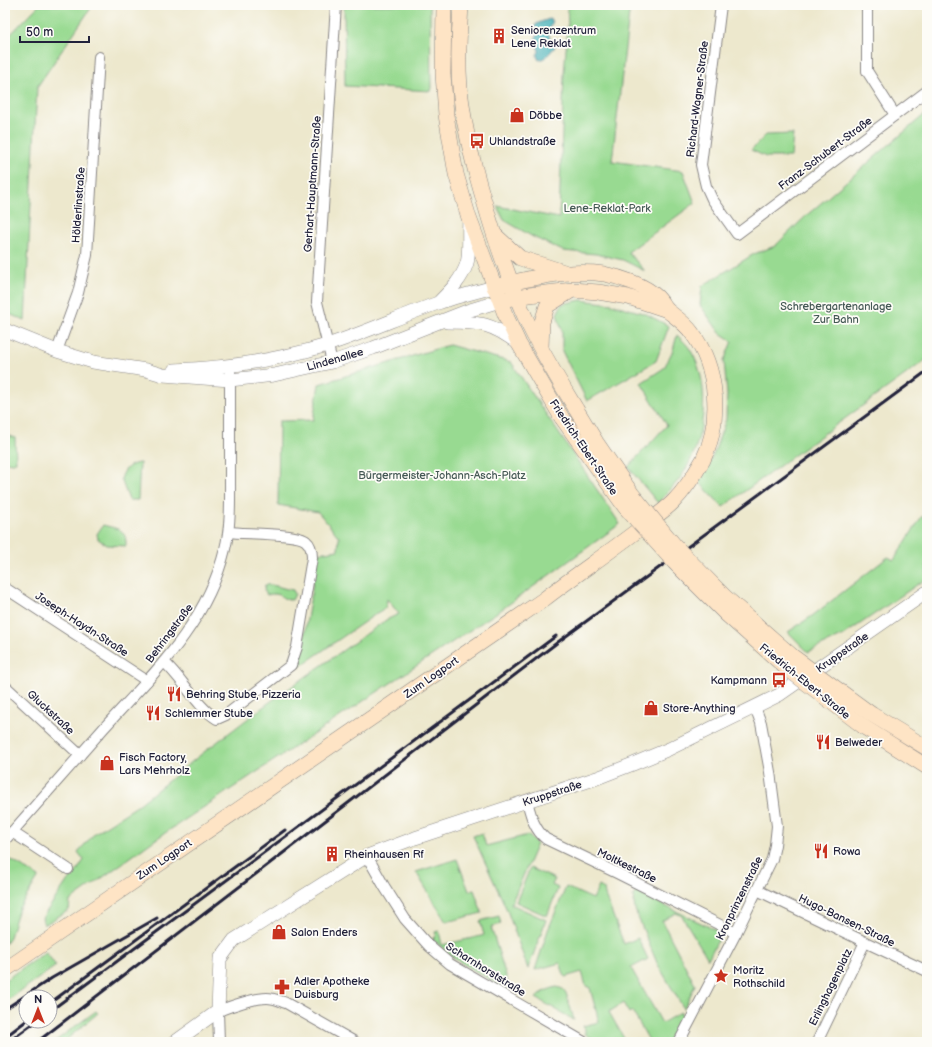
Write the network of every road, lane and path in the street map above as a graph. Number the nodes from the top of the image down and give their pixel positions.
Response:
1 (336, 5) edge
2 (444, 5) edge
3 (461, 5) edge
4 (720, 5) edge
5 (870, 5) edge
6 (98, 57) dead end
7 (927, 91) edge
8 (895, 115) junction
9 (469, 218) junction
10 (494, 234) junction
11 (737, 234) joint
12 (568, 273) junction
13 (494, 287) junction
14 (514, 290) junction
15 (572, 290) junction
16 (500, 301) junction
17 (439, 302) junction
18 (668, 310) junction
19 (441, 322) junction
20 (5, 330) edge
21 (519, 344) junction
22 (328, 345) junction
23 (57, 350) junction
24 (541, 350) junction
25 (332, 362) junction
26 (230, 365) junction
27 (146, 370) junction
28 (230, 380) junction
29 (229, 532) junction
30 (5, 588) edge
31 (927, 592) edge
32 (164, 662) junction
33 (147, 681) junction
34 (5, 686) edge
35 (755, 707) junction
36 (927, 748) edge
37 (80, 755) junction
38 (927, 766) edge
39 (527, 802) junction
40 (7, 836) edge
41 (367, 856) junction
42 (68, 869) dead end
43 (757, 890) junction
44 (736, 933) junction
45 (865, 942) junction
46 (5, 970) edge
47 (927, 971) edge
48 (218, 1011) junction
49 (175, 1042) edge
50 (219, 1042) edge
51 (355, 1042) edge
52 (584, 1042) edge
53 (679, 1042) edge
54 (817, 1042) edge

1 - 22 street, Gerhart-Hauptmann-Straße
2 - 9 main road, Friedrich-Ebert-Straße
3 - 10 main road, Friedrich-Ebert-Straße
4 - 11 street, Richard-Wagner-Straße
5 - 8 street
6 - 23 street, Hölderlinstraße
7 - 8 street, Franz-Schubert-Straße
8 - 11 street, Franz-Schubert-Straße
9 - 13 main road, Friedrich-Ebert-Straße
9 - 17 street
10 - 12 main road
10 - 14 main road, Friedrich-Ebert-Straße
12 - 14 main road, Zum Logport
12 - 18 main road, Zum Logport
13 - 14 main road, Lindenallee
13 - 16 main road, Friedrich-Ebert-Straße
13 - 17 street, Lindenallee
14 - 15 main road, Zum Logport
14 - 16 main road, Lindenallee
14 - 24 main road, Friedrich-Ebert-Straße
15 - 18 main road, Zum Logport
15 - 24 main road
16 - 19 street, Lindenallee
16 - 21 main road, Friedrich-Ebert-Straße
17 - 22 street, Lindenallee
18 - 46 main road, Zum Logport
19 - 21 street
19 - 25 street, Lindenallee
20 - 23 street, Lindenallee
21 - 38 main road, Friedrich-Ebert-Straße, bridge
22 - 25 street, Gerhart-Hauptmann-Straße
22 - 26 street, Lindenallee
23 - 27 street, Lindenallee
24 - 36 main road, Friedrich-Ebert-Straße, bridge
25 - 28 street, Lindenallee
26 - 27 street, Lindenallee
26 - 28 street, Behringstraße
27 - 28 street, Lindenallee
28 - 29 street, Behringstraße
29 - 32 street, Behringstraße
29 - 32 street
30 - 33 street, Joseph-Haydn-Straße
31 - 35 street, Kruppstraße
32 - 33 street, Behringstraße
33 - 37 street, Behringstraße
34 - 37 street, Gluckstraße
35 - 39 street, Kruppstraße
35 - 43 street, Kronprinzenstraße
37 - 40 street, Behringstraße
39 - 41 street, Kruppstraße
39 - 44 street, Moltkestraße
40 - 42 street
41 - 48 street, Kruppstraße
41 - 52 street, Scharnhorststraße
43 - 44 street, Kronprinzenstraße
43 - 45 street, Hugo-Bansen-Straße
44 - 53 street, Kronprinzenstraße
45 - 47 street, Hugo-Bansen-Straße
45 - 54 street, Erlinghagenplatz
48 - 49 street
48 - 50 street
48 - 51 street

